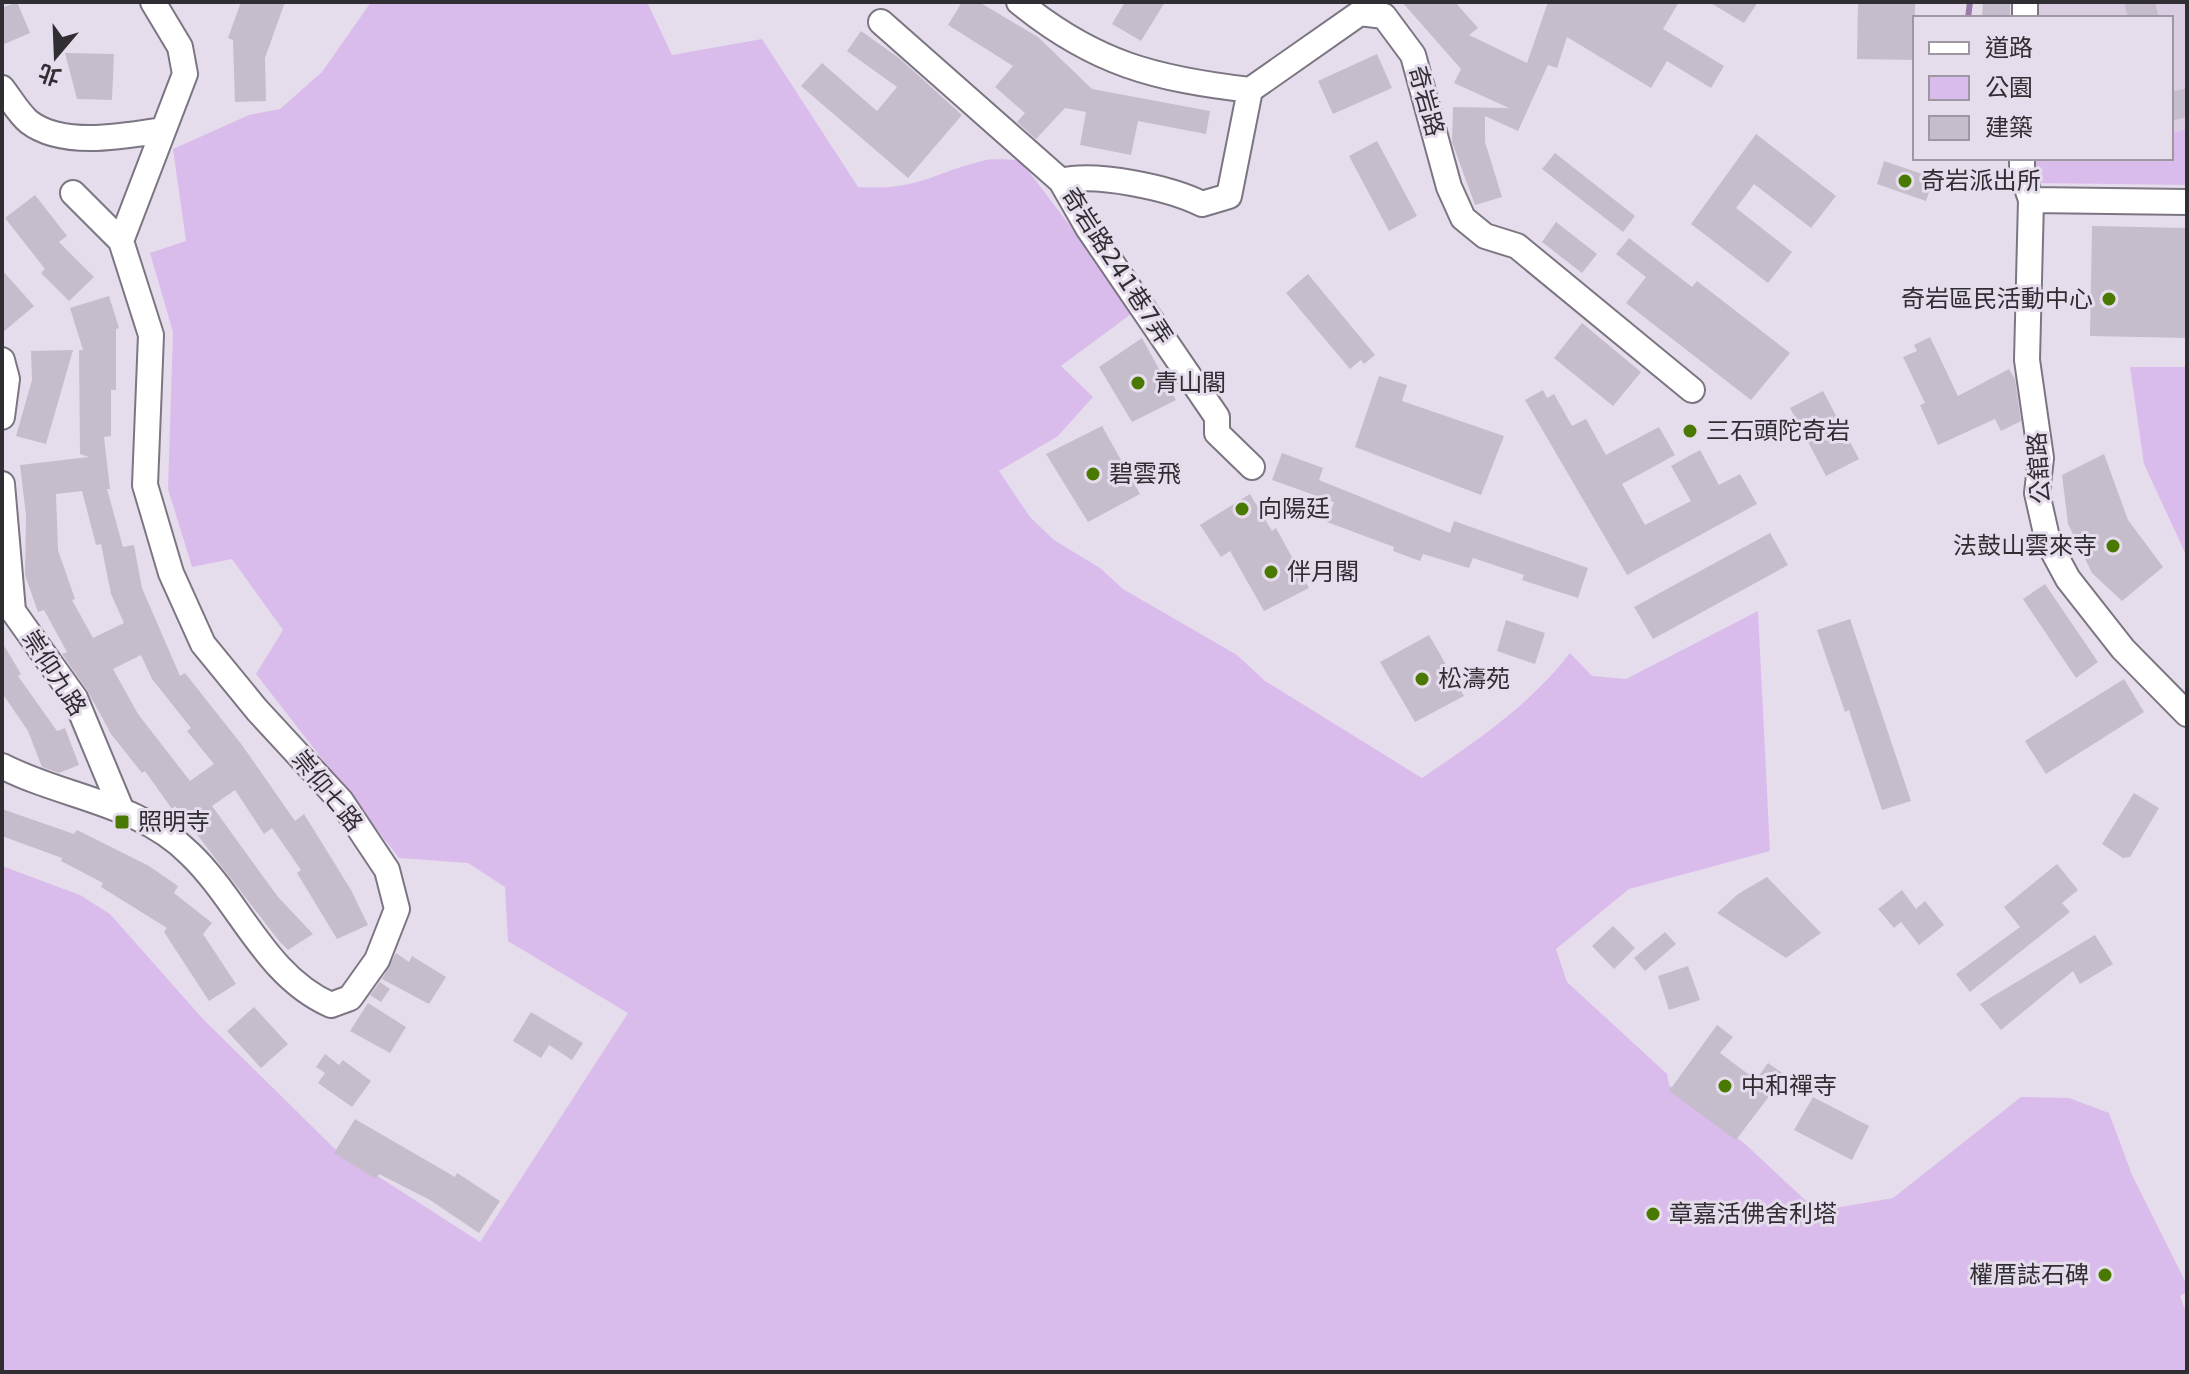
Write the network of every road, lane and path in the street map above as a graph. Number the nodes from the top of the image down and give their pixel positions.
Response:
1 (153, 2) edge
2 (1019, 2) edge
3 (881, 22) dead end
4 (2, 88) edge
5 (1250, 90) junction
6 (163, 130) junction
7 (2022, 165) edge
8 (1061, 181) junction
9 (73, 193) dead end
10 (2031, 200) junction
11 (2187, 202) edge
12 (121, 241) junction
13 (2, 360) edge
14 (1692, 390) dead end
15 (2, 417) edge
16 (1252, 467) dead end
17 (2, 484) edge
18 (2187, 714) edge
19 (2, 766) edge
20 (122, 811) junction

1 - 6 street
2 - 5 street
3 - 8 street, 奇岩路241巷7弄
4 - 6 street
5 - 8 street
5 - 14 street, 奇岩路
6 - 12 street
7 - 10 street, 公舘路
8 - 16 street, 奇岩路241巷7弄
9 - 12 street, 崇仰七路
10 - 11 street
10 - 18 street, 公舘路
12 - 20 street, 崇仰七路
13 - 15 street
17 - 20 street, 崇仰九路
19 - 20 street, 崇仰七路

